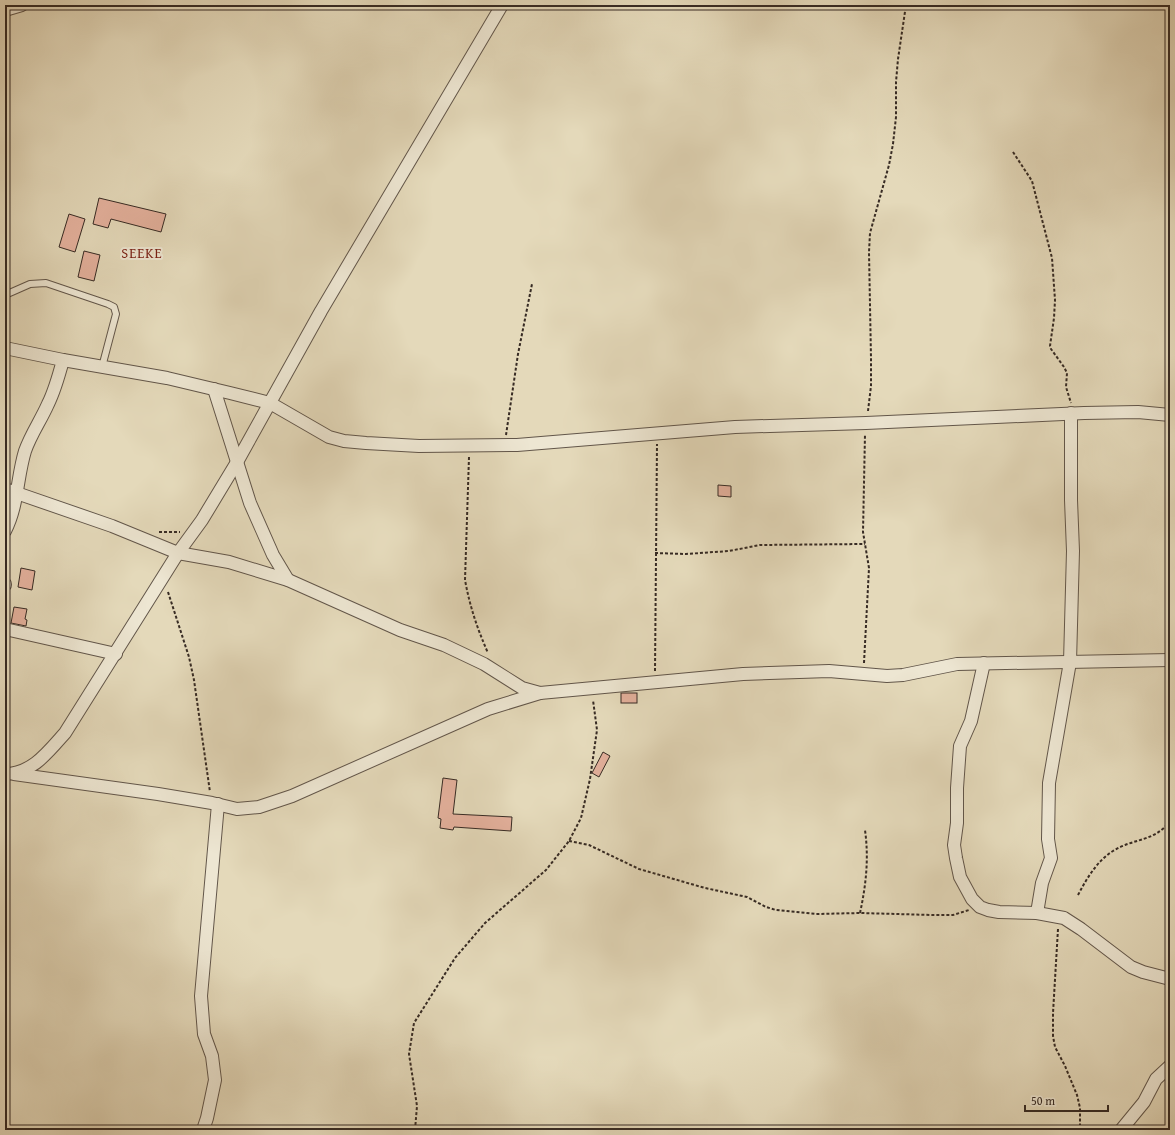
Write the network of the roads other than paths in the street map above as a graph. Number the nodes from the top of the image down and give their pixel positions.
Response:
1 (22, 5) edge
2 (502, 5) edge
3 (5, 10) edge
4 (5, 295) edge
5 (5, 348) edge
6 (63, 360) junction
7 (102, 367) junction
8 (214, 389) junction
9 (270, 403) junction
10 (1071, 413) junction
11 (1170, 416) edge
12 (237, 462) junction
13 (5, 489) edge
14 (17, 493) junction
15 (5, 530) edge
16 (178, 553) junction
17 (288, 580) junction
18 (5, 629) edge
19 (116, 654) junction
20 (1170, 660) edge
21 (1070, 662) junction
22 (984, 663) junction
23 (540, 693) junction
24 (9, 774) edge
25 (215, 804) junction
26 (1037, 913) junction
27 (1170, 979) edge
28 (1170, 1066) edge
29 (203, 1130) edge
30 (1121, 1130) edge

1 - 3 street
2 - 9 street
4 - 7 lane
5 - 6 street
6 - 7 street
6 - 14 street
7 - 8 street
8 - 9 street
8 - 12 street
9 - 10 street
9 - 12 street
10 - 11 street
10 - 21 street
12 - 16 street
12 - 17 street
13 - 14 street
14 - 15 street
14 - 16 street
16 - 17 street
16 - 19 street
17 - 23 street
18 - 19 street
19 - 24 street
20 - 21 street
21 - 22 street
21 - 26 street
22 - 23 street
22 - 26 street
23 - 25 street
24 - 25 street
25 - 29 street
26 - 27 street
28 - 30 street

